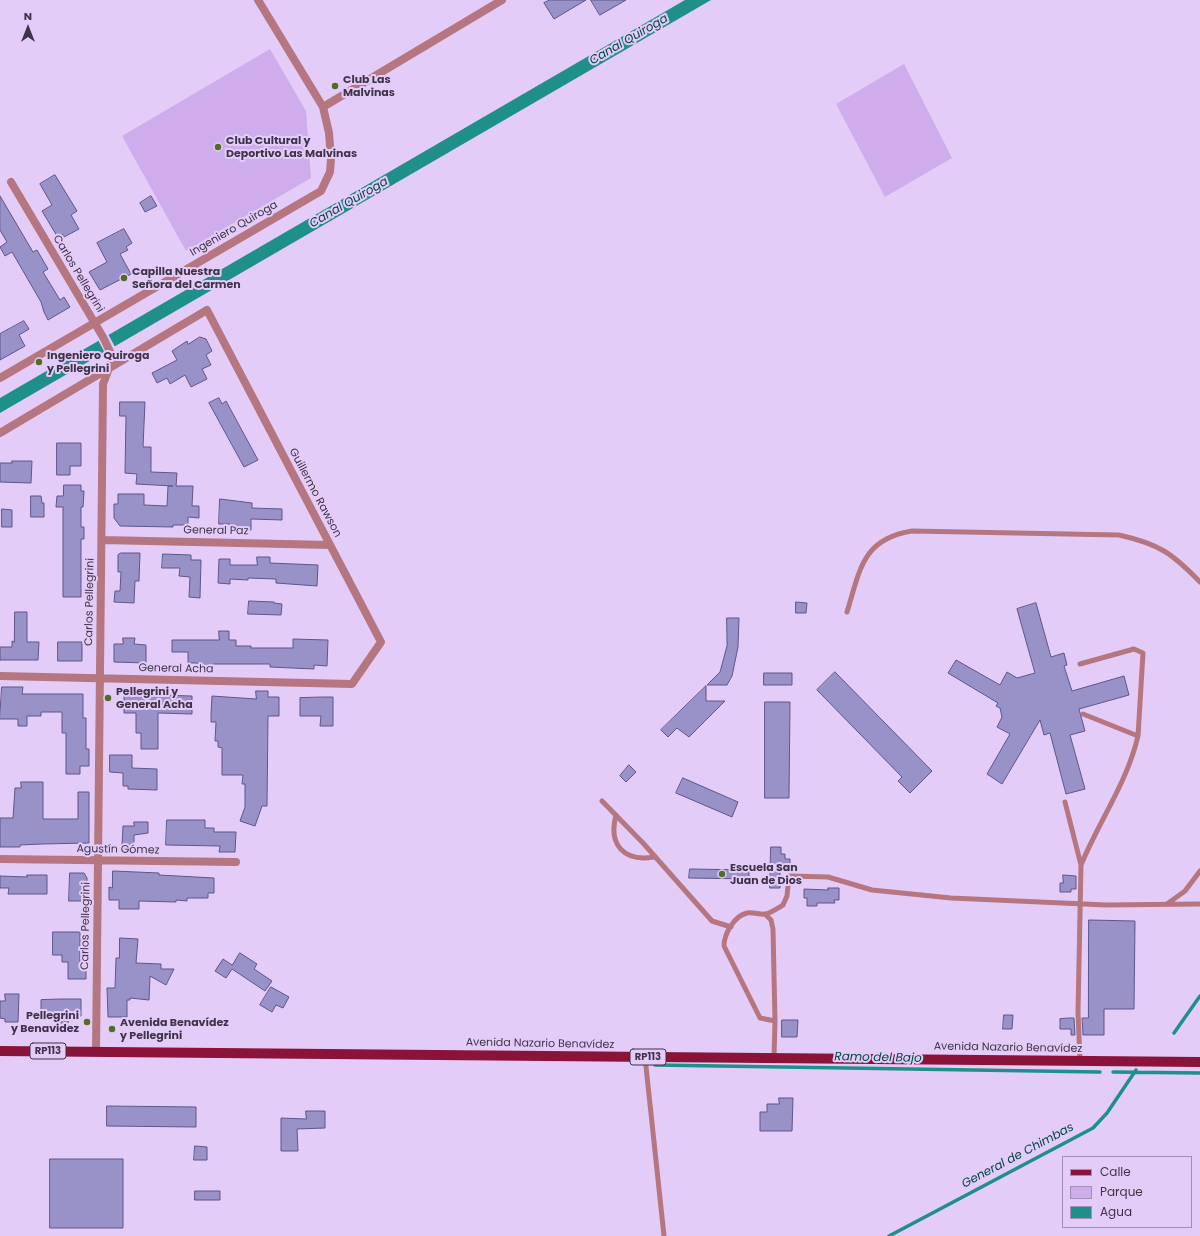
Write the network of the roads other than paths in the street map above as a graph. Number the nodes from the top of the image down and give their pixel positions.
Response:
1 (258, 0) edge
2 (502, 0) edge
3 (323, 107) junction
4 (11, 182) dead end
5 (94, 323) junction
6 (109, 368) junction
7 (0, 378) edge
8 (0, 433) edge
9 (102, 540) junction
10 (330, 545) junction
11 (1200, 582) edge
12 (847, 612) dead end
13 (1080, 664) dead end
14 (0, 676) edge
15 (100, 678) junction
16 (352, 684) joint
17 (1083, 714) dead end
18 (1138, 736) junction
19 (602, 801) dead end
20 (1065, 802) dead end
21 (616, 815) junction
22 (654, 858) junction
23 (0, 859) edge
24 (98, 861) junction
25 (236, 862) dead end
26 (1081, 865) junction
27 (1200, 871) edge
28 (1081, 904) junction
29 (1167, 904) junction
30 (1200, 904) edge
31 (765, 914) junction
32 (731, 927) junction
33 (774, 1021) junction
34 (0, 1051) edge
35 (96, 1052) junction
36 (645, 1057) junction
37 (774, 1058) junction
38 (1080, 1061) junction
39 (1200, 1062) edge
40 (664, 1236) edge

1 - 3 street, Ingeniero Quiroga
2 - 3 street
3 - 5 street, Ingeniero Quiroga
4 - 5 street, Carlos Pellegrini
5 - 6 street, Carlos Pellegrini
5 - 7 street, Ingeniero Quiroga
6 - 8 street
6 - 9 street, Carlos Pellegrini
6 - 10 street, Guillermo Rawson
9 - 10 street, General Paz
9 - 15 street, Carlos Pellegrini
10 - 16 street, Guillermo Rawson
11 - 12 lane
13 - 18 lane
14 - 15 street, General Acha
15 - 16 street, General Acha
15 - 24 street, Carlos Pellegrini
17 - 18 lane
18 - 26 lane
19 - 21 lane
20 - 26 lane
21 - 22 lane
21 - 22 lane
22 - 32 lane
23 - 24 street, Agustín Gómez
24 - 25 street, Agustín Gómez
24 - 35 street, Carlos Pellegrini
26 - 28 lane
27 - 29 lane
28 - 29 lane
28 - 31 lane
28 - 38 lane
29 - 30 lane
31 - 32 lane
31 - 33 lane
32 - 33 lane
33 - 37 lane
34 - 35 main road, Avenida Nazario Benavídez / RP113
35 - 36 main road, Avenida Nazario Benavídez / RP113
36 - 37 main road, Avenida Nazario Benavídez / RP113
36 - 40 lane
37 - 38 main road, Avenida Nazario Benavídez / RP113
38 - 39 main road, Avenida Nazario Benavídez / RP113

